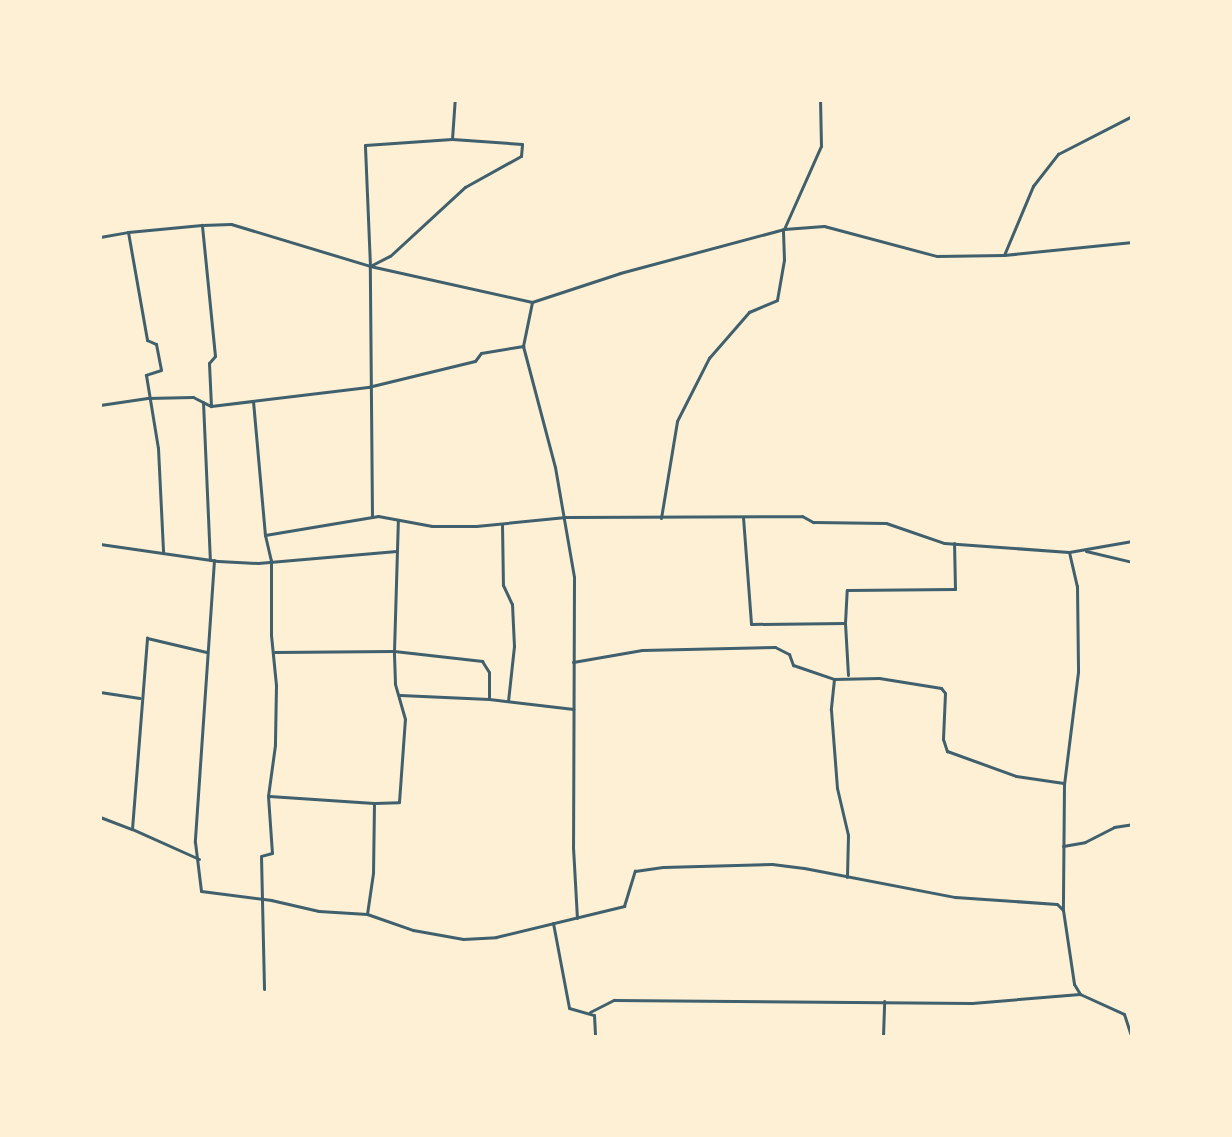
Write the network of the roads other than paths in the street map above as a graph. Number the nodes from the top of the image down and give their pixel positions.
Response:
1 (455, 100) edge
2 (820, 100) edge
3 (1131, 116) edge
4 (452, 139) junction
5 (202, 225) junction
6 (784, 229) junction
7 (128, 232) junction
8 (100, 237) edge
9 (1131, 242) edge
10 (1004, 255) junction
11 (370, 266) junction
12 (532, 302) junction
13 (523, 346) junction
14 (368, 387) junction
15 (147, 398) junction
16 (254, 401) junction
17 (202, 402) junction
18 (100, 405) edge
19 (212, 406) junction
20 (372, 517) junction
21 (566, 517) junction
22 (743, 517) junction
23 (661, 518) junction
24 (398, 520) junction
25 (502, 524) junction
26 (265, 535) junction
27 (1131, 540) edge
28 (954, 543) junction
29 (100, 544) edge
30 (396, 551) junction
31 (1086, 551) junction
32 (164, 552) junction
33 (1069, 552) junction
34 (212, 560) junction
35 (271, 560) junction
36 (1131, 562) edge
37 (845, 623) junction
38 (394, 651) junction
39 (206, 652) junction
40 (274, 652) junction
41 (573, 662) junction
42 (849, 676) junction
43 (834, 679) junction
44 (100, 692) edge
45 (400, 695) junction
46 (140, 698) junction
47 (489, 699) junction
48 (508, 701) junction
49 (573, 709) junction
50 (1064, 783) junction
51 (268, 796) junction
52 (374, 803) junction
53 (100, 817) edge
54 (1131, 824) edge
55 (132, 829) junction
56 (1063, 846) junction
57 (199, 859) junction
58 (848, 877) junction
59 (260, 898) junction
60 (1063, 910) junction
61 (367, 914) junction
62 (577, 918) junction
63 (553, 923) junction
64 (264, 989) dead end
65 (1080, 994) junction
66 (884, 1001) junction
67 (590, 1012) junction
68 (595, 1036) edge
69 (883, 1036) edge
70 (1131, 1036) edge

1 - 4 street
2 - 6 street
3 - 10 street
4 - 11 street
4 - 11 street
5 - 7 street
5 - 11 street
5 - 19 street
6 - 10 street
6 - 12 street
6 - 23 street
7 - 8 street
7 - 15 street
9 - 10 street
11 - 12 street
11 - 14 street
12 - 13 street
13 - 14 street
13 - 21 street
14 - 16 street
14 - 20 street
15 - 17 street
15 - 18 street
15 - 32 street
16 - 19 street
16 - 26 street
17 - 19 street
17 - 34 street
20 - 24 street
20 - 26 street
21 - 23 street
21 - 25 street
21 - 41 street
22 - 23 street
22 - 28 street
22 - 37 street
24 - 25 street
24 - 30 street
25 - 48 street
26 - 35 street
27 - 31 street
28 - 33 street
28 - 37 street
29 - 32 street
30 - 35 street
30 - 38 street
31 - 33 street
31 - 36 street
32 - 34 street
33 - 50 street
34 - 35 street
34 - 39 street
35 - 40 street
37 - 42 street
38 - 40 street
38 - 45 street
38 - 47 street
39 - 46 street
39 - 57 street
40 - 51 street
41 - 43 street
41 - 49 street
42 - 43 street
42 - 50 street
43 - 58 street
44 - 46 street
45 - 47 street
45 - 52 street
46 - 55 street
47 - 48 street
48 - 49 street
49 - 62 street
50 - 56 street
51 - 52 street
51 - 59 street
52 - 61 street
53 - 55 street
54 - 56 street
55 - 57 street
56 - 60 street
57 - 59 street
58 - 60 street
58 - 62 street
59 - 61 street
59 - 64 street
60 - 65 street
61 - 63 street
62 - 63 street
63 - 67 street
65 - 66 street
65 - 70 street
66 - 67 street
66 - 69 street
67 - 68 street

